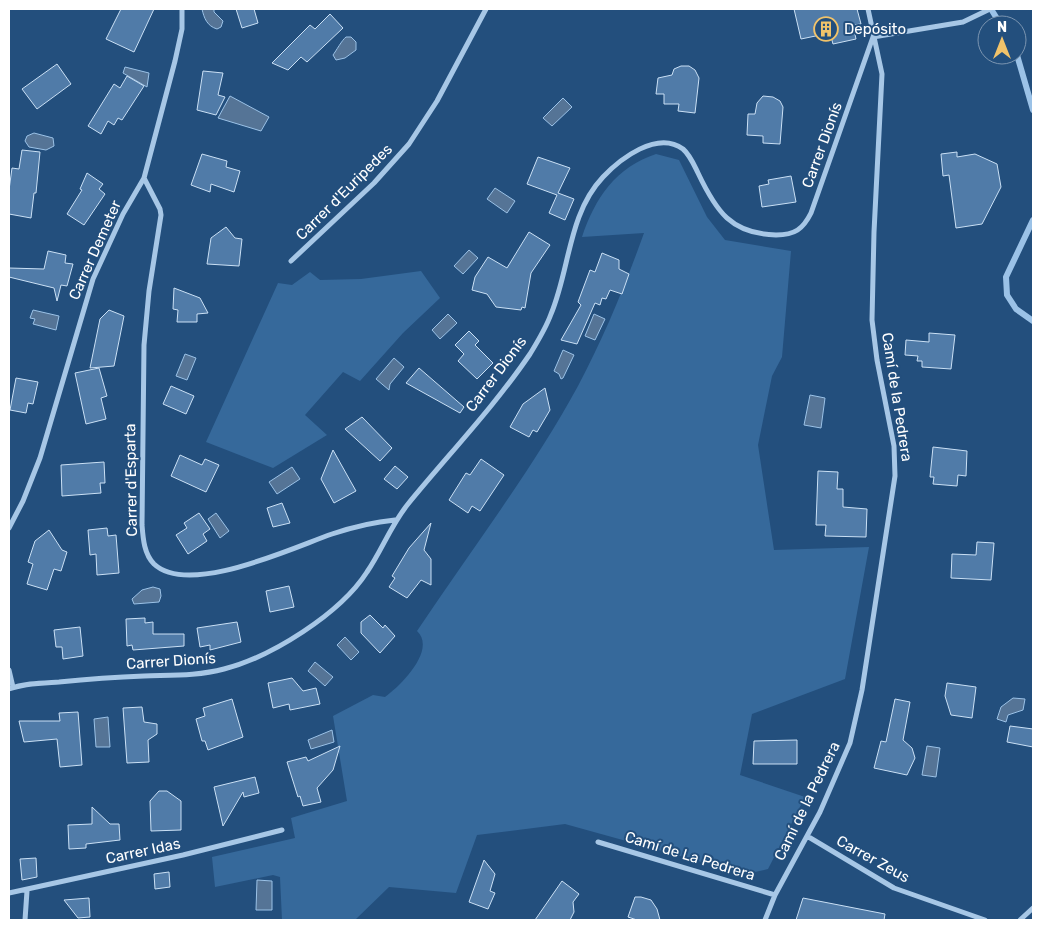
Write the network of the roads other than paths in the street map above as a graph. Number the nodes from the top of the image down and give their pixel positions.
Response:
1 (182, 9) edge
2 (486, 9) edge
3 (868, 9) edge
4 (990, 9) edge
5 (873, 37) junction
6 (144, 178) junction
7 (291, 261) dead end
8 (395, 520) junction
9 (9, 528) edge
10 (9, 670) edge
11 (11, 688) edge
12 (282, 830) dead end
13 (807, 836) junction
14 (598, 842) dead end
15 (27, 890) junction
16 (9, 893) edge
17 (775, 894) junction
18 (1033, 908) edge
19 (25, 920) edge
20 (765, 920) edge
21 (985, 920) edge
22 (1020, 920) edge

1 - 6 street, Carrer Demeter
2 - 7 street, Carrer d'Euripedes
3 - 5 street, Camí de la Pedrera
4 - 5 street
5 - 8 street, Carrer Dionís
5 - 13 street, Camí de la Pedrera
6 - 8 street, Carrer d'Esparta
6 - 9 street, Carrer Demeter
8 - 11 street, Carrer Dionís
10 - 11 street
12 - 15 street, Carrer Idas
13 - 17 street, Camí de la Pedrera
13 - 21 street, Carrer Zeus
14 - 17 street, Camí de La Pedrera
15 - 16 street, Carrer Idas
15 - 19 street
17 - 20 street, Camí de la Pedrera
18 - 22 street

